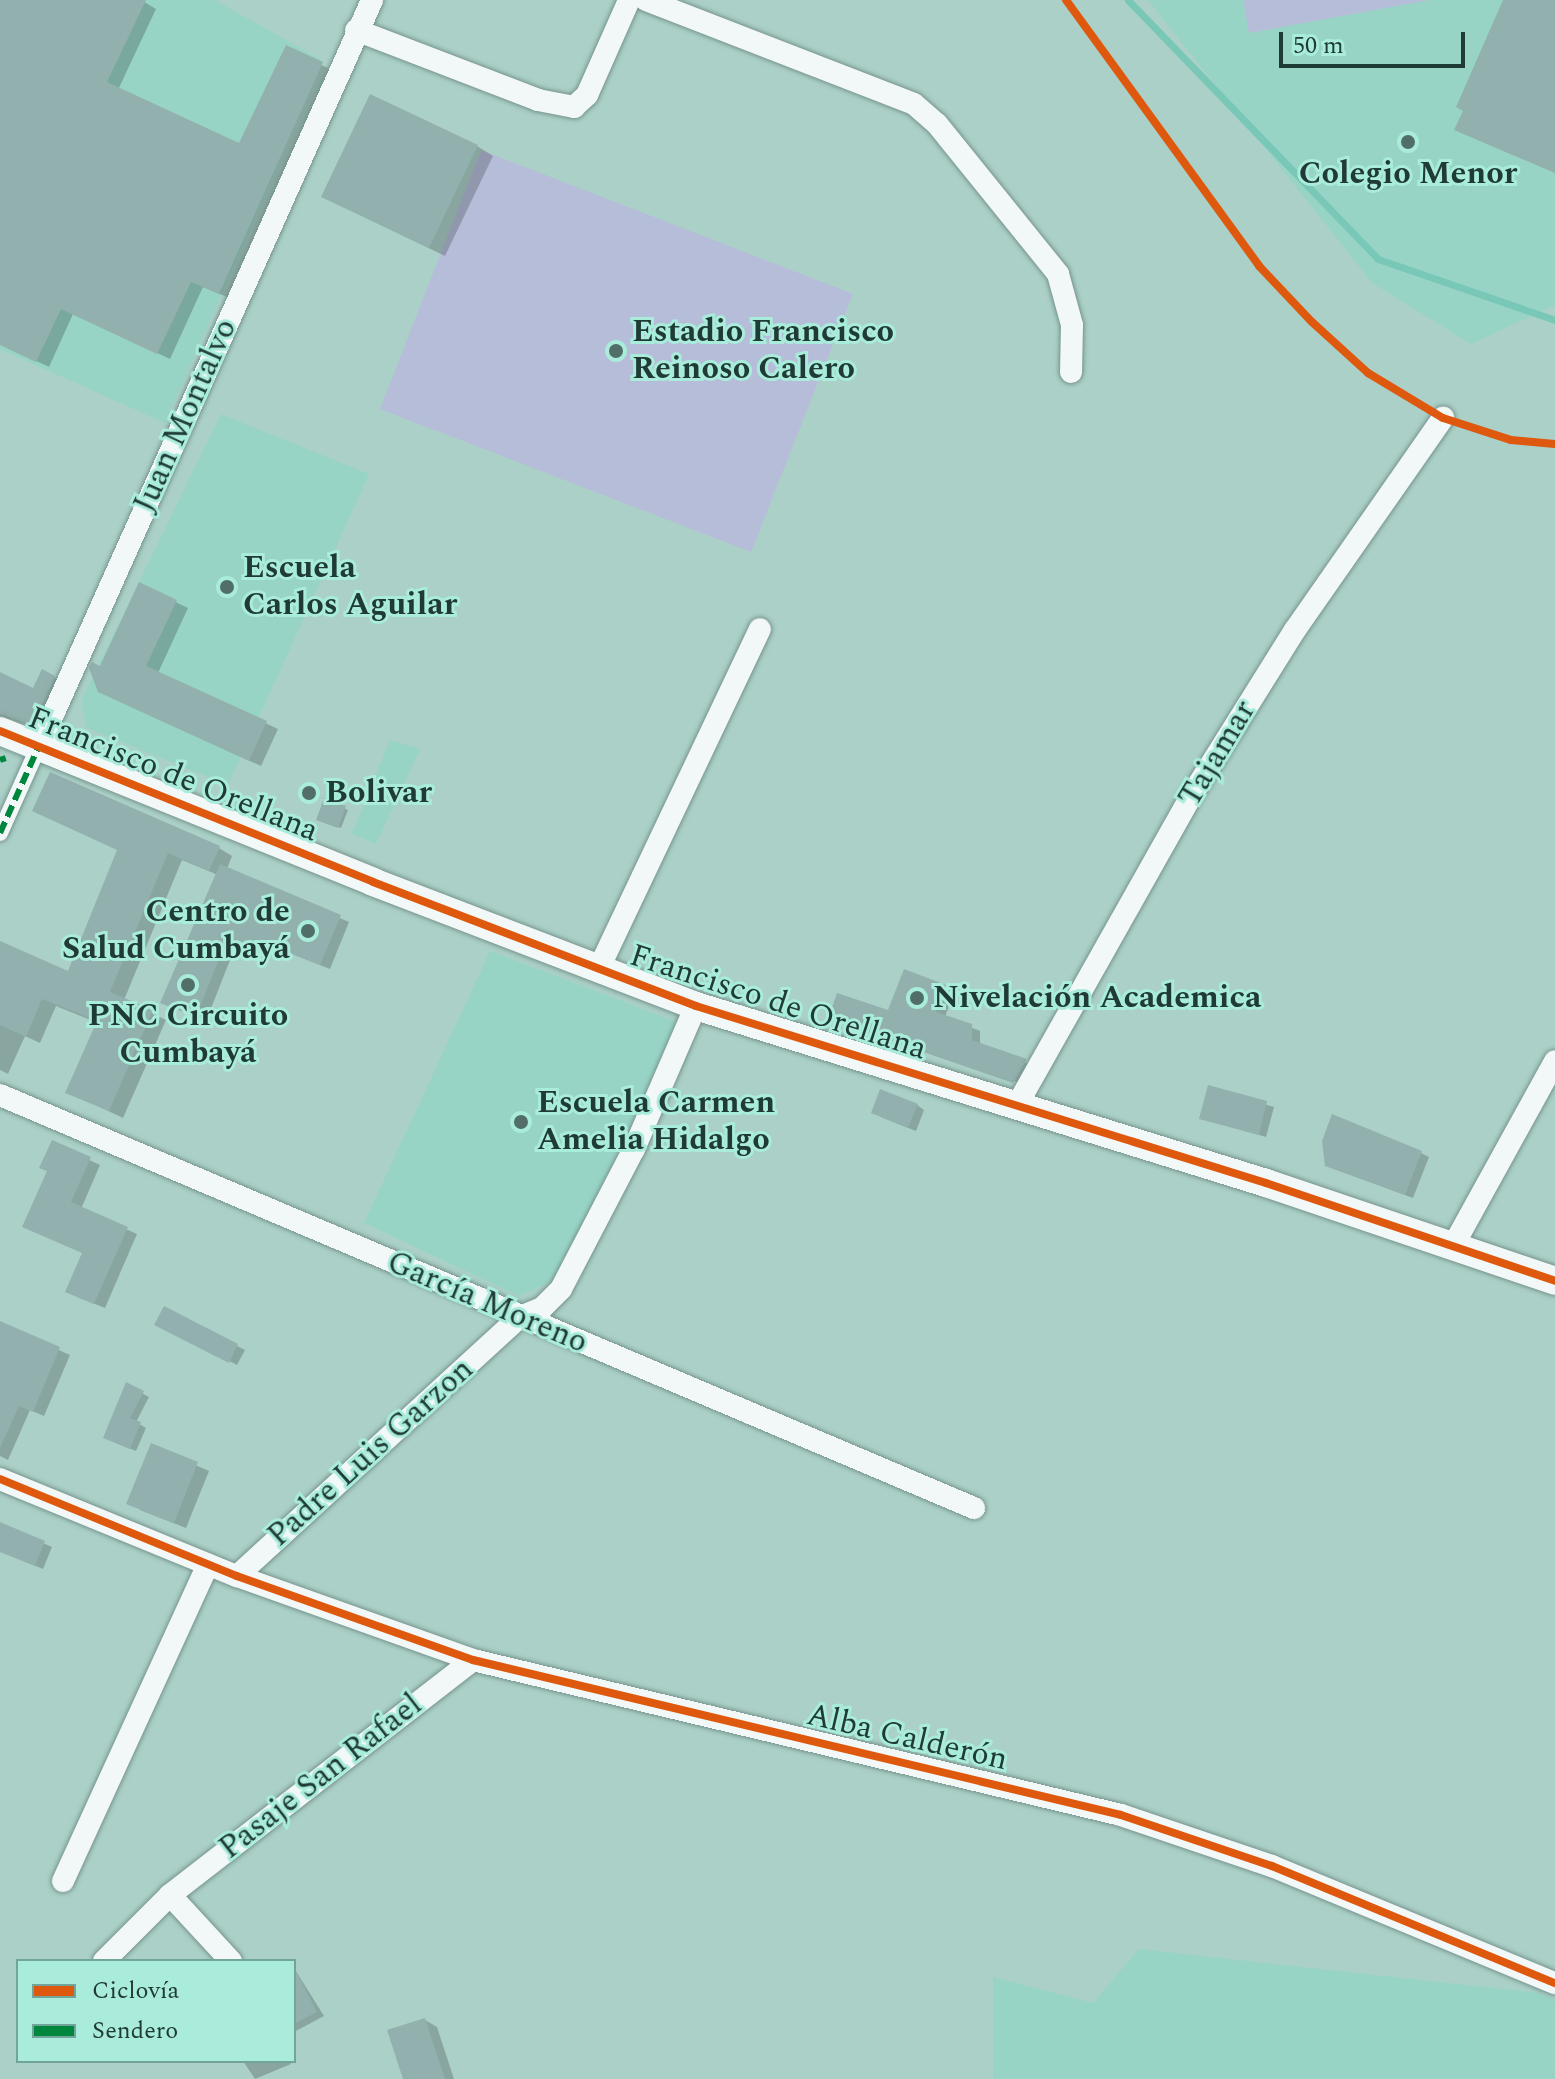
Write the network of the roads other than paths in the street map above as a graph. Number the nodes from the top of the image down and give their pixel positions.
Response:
1 (372, 0) edge
2 (629, 0) edge
3 (646, 0) edge
4 (356, 30) junction
5 (1071, 372) dead end
6 (1443, 418) dead end
7 (760, 629) dead end
8 (0, 731) edge
9 (39, 746) junction
10 (0, 833) edge
11 (599, 968) junction
12 (696, 1006) junction
13 (1555, 1061) edge
14 (0, 1095) edge
15 (1017, 1105) junction
16 (1453, 1246) junction
17 (1555, 1281) edge
18 (520, 1317) junction
19 (0, 1479) edge
20 (974, 1508) dead end
21 (208, 1565) junction
22 (237, 1576) junction
23 (473, 1660) junction
24 (63, 1881) dead end
25 (170, 1895) junction
26 (106, 1959) edge
27 (229, 1959) edge
28 (1555, 1983) edge

1 - 4 street, Juan Montalvo
2 - 4 street
3 - 5 street
4 - 9 street, Juan Montalvo
6 - 15 street, Tajamar
7 - 11 street
8 - 9 street, Francisco de Orellana
9 - 10 street, Juan Montalvo
9 - 11 street, Francisco de Orellana
11 - 12 street, Francisco de Orellana
12 - 15 street, Francisco de Orellana
12 - 18 street, Padre Luis Garzon
13 - 16 street
14 - 18 street, García Moreno
15 - 16 street, Francisco de Orellana
16 - 17 street, Francisco de Orellana
18 - 20 street, García Moreno
18 - 22 street, Padre Luis Garzon
19 - 21 street
21 - 22 street, Alba Calderón
21 - 24 street
22 - 23 street, Alba Calderón
23 - 25 street, Pasaje San Rafael
23 - 28 street, Alba Calderón
25 - 26 street, Pasaje San Rafael
25 - 27 street

